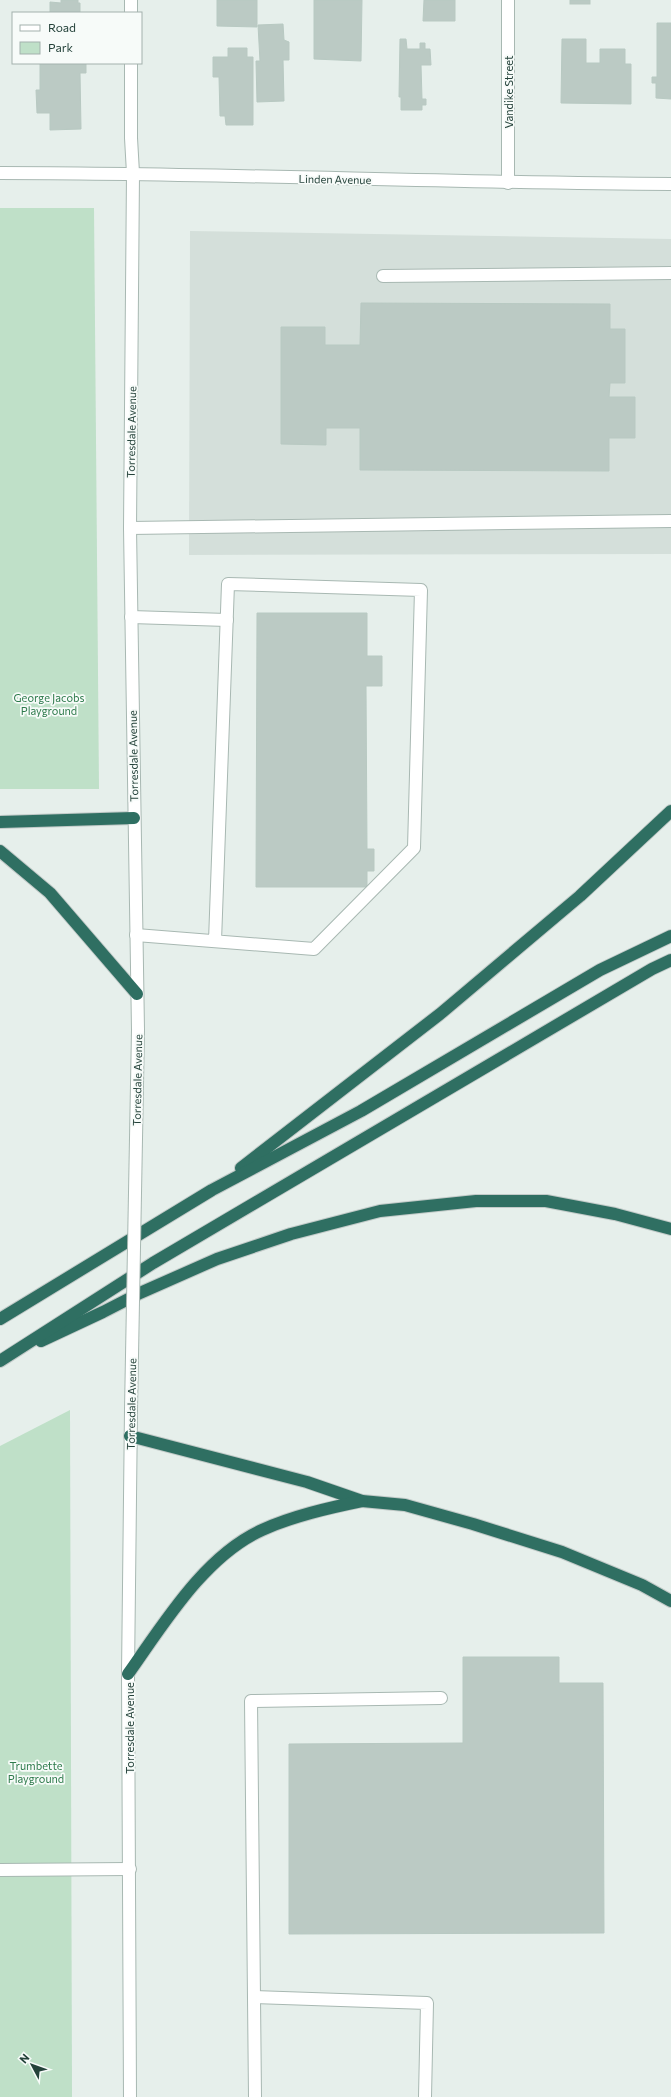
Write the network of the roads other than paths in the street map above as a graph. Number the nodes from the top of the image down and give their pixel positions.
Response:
1 (131, 0) edge
2 (508, 0) edge
3 (131, 12) edge
4 (131, 64) edge
5 (0, 173) edge
6 (133, 174) junction
7 (508, 183) junction
8 (671, 184) edge
9 (671, 273) edge
10 (383, 276) dead end
11 (671, 521) edge
12 (130, 528) junction
13 (131, 617) junction
14 (227, 620) junction
15 (671, 811) edge
16 (134, 818) junction
17 (0, 822) edge
18 (0, 851) edge
19 (136, 935) junction
20 (671, 936) edge
21 (215, 941) junction
22 (671, 960) edge
23 (137, 994) junction
24 (212, 1190) junction
25 (671, 1229) edge
26 (0, 1319) edge
27 (2, 1360) edge
28 (130, 1436) junction
29 (362, 1501) junction
30 (671, 1601) edge
31 (128, 1674) junction
32 (441, 1698) dead end
33 (0, 1870) edge
34 (130, 1870) junction
35 (254, 1997) junction
36 (130, 2097) edge
37 (255, 2097) edge
38 (425, 2097) edge

1 - 3 street
2 - 7 street, Vandike Street
4 - 6 street, Torresdale Avenue
5 - 6 street, Linden Avenue
6 - 7 street, Linden Avenue
6 - 12 street, Torresdale Avenue
7 - 8 street, Linden Avenue
9 - 10 street
11 - 12 street
12 - 13 street, Torresdale Avenue
13 - 14 street
13 - 16 street, Torresdale Avenue
14 - 21 street
14 - 21 street
15 - 24 highway
16 - 17 highway
16 - 19 street, Torresdale Avenue
18 - 23 highway
19 - 21 street
19 - 23 street, Torresdale Avenue
20 - 24 highway
22 - 27 highway
23 - 28 street, Torresdale Avenue, bridge
24 - 26 highway
25 - 27 highway
28 - 29 highway
28 - 31 street, Torresdale Avenue
29 - 30 highway
29 - 31 highway
31 - 34 street, Torresdale Avenue
32 - 35 street
33 - 34 street
34 - 36 street, Torresdale Avenue
35 - 37 street
35 - 38 street

